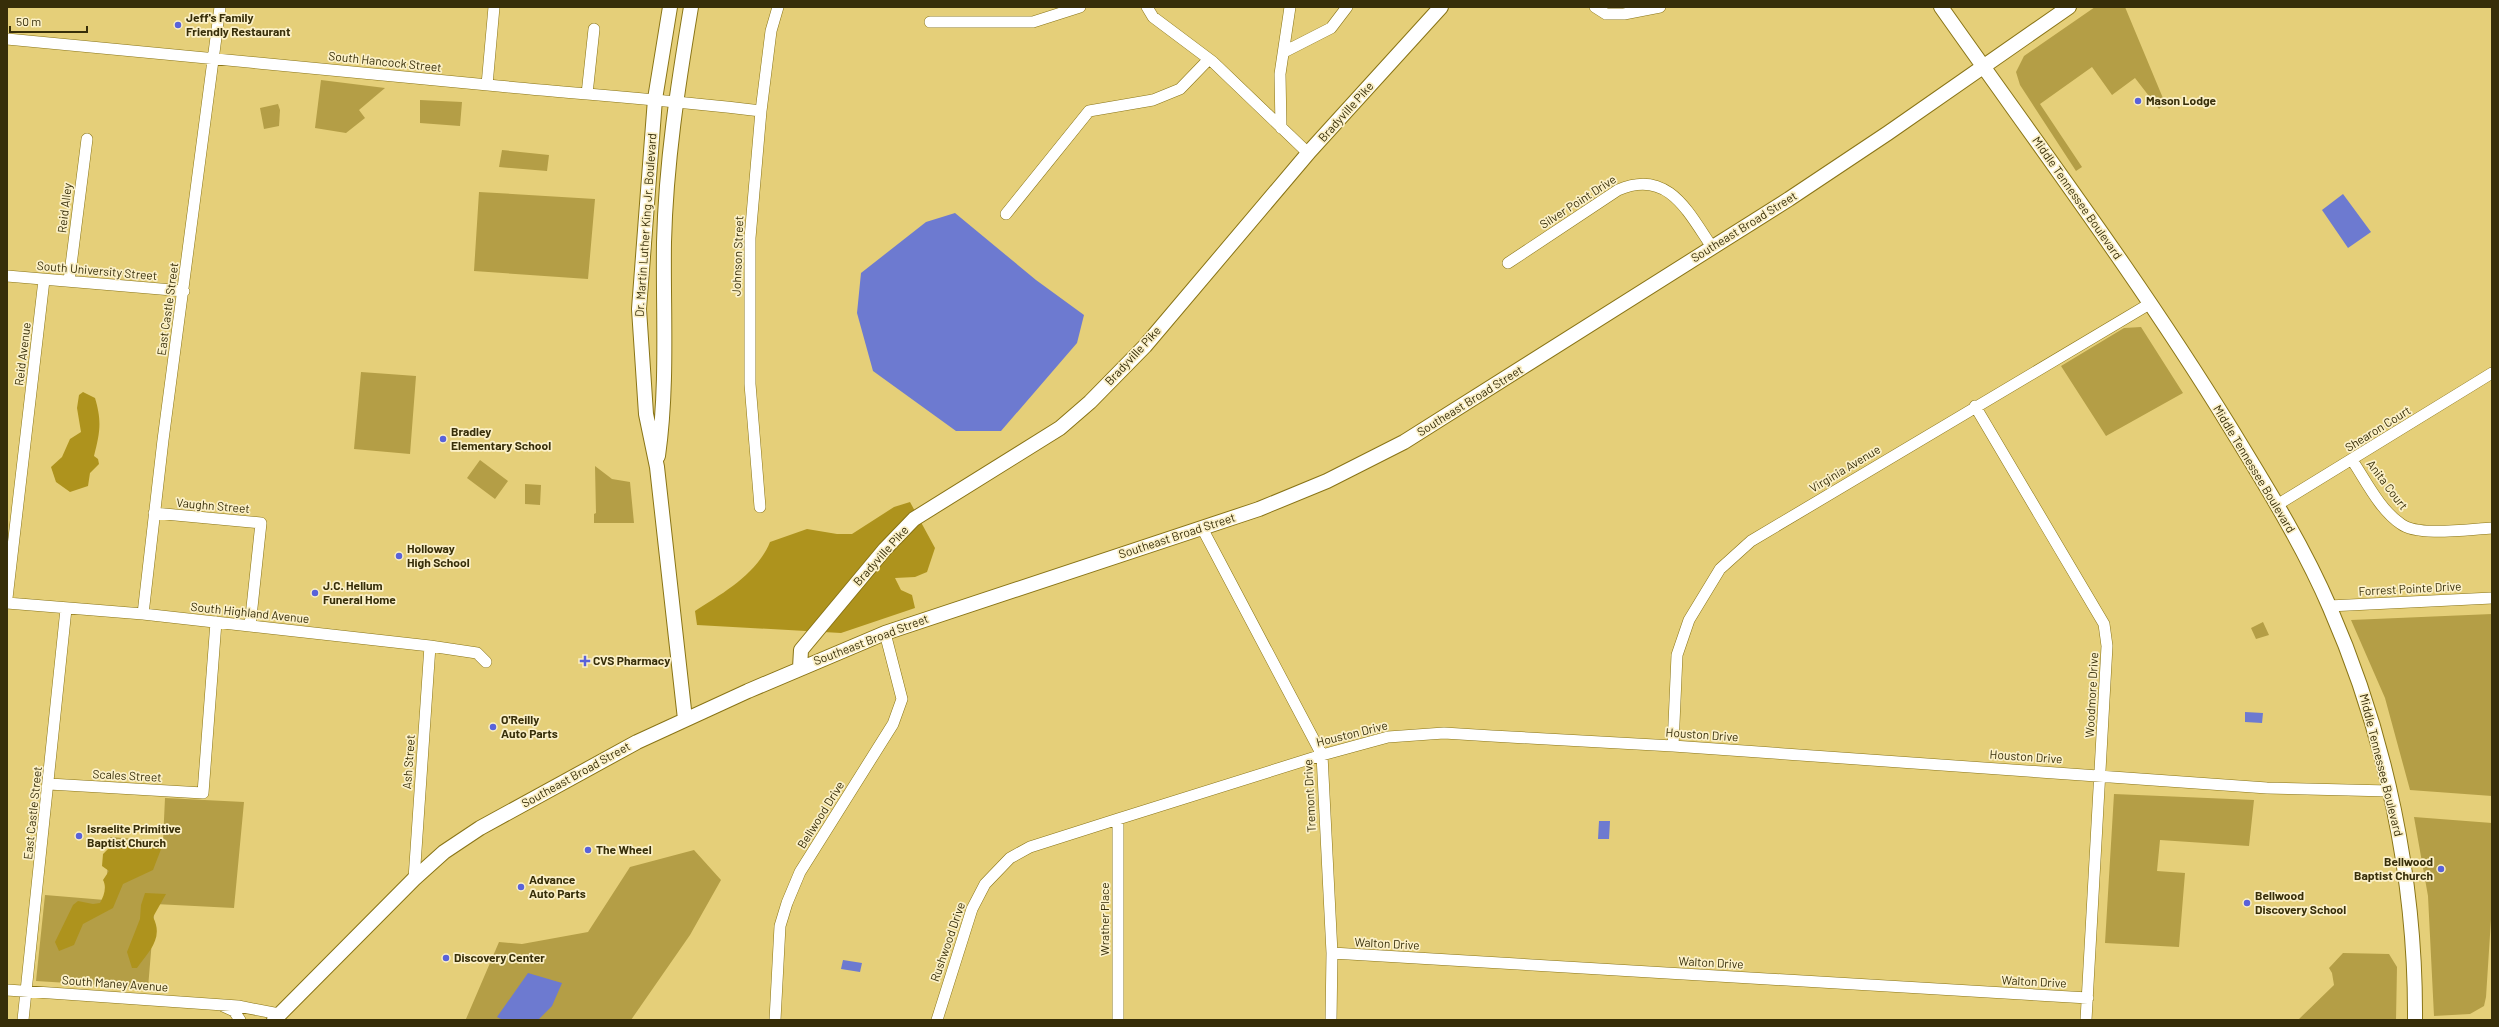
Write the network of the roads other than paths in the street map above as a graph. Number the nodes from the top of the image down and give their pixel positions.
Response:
1 (220, 7) edge
2 (494, 7) edge
3 (670, 7) edge
4 (691, 7) edge
5 (778, 7) edge
6 (1080, 7) edge
7 (1147, 7) edge
8 (1290, 7) edge
9 (1347, 7) edge
10 (1441, 7) edge
11 (1595, 7) edge
12 (1660, 7) edge
13 (1941, 7) edge
14 (2068, 7) edge
15 (930, 22) dead end
16 (594, 28) dead end
17 (7, 39) edge
18 (1284, 52) junction
19 (214, 57) junction
20 (1208, 59) junction
21 (1984, 66) junction
22 (487, 85) junction
23 (587, 94) junction
24 (655, 99) junction
25 (675, 101) junction
26 (761, 111) junction
27 (1281, 128) junction
28 (87, 139) dead end
29 (1308, 153) junction
30 (1006, 214) dead end
31 (1712, 247) junction
32 (1508, 264) dead end
33 (7, 276) edge
34 (44, 280) junction
35 (69, 281) junction
36 (184, 291) junction
37 (2151, 303) junction
38 (2492, 373) edge
39 (1975, 406) junction
40 (2352, 460) junction
41 (657, 467) junction
42 (2278, 504) junction
43 (760, 507) dead end
44 (154, 513) junction
45 (1202, 528) junction
46 (2492, 528) edge
47 (7, 598) edge
48 (2492, 598) edge
49 (7, 603) edge
50 (2329, 606) junction
51 (66, 609) junction
52 (143, 614) junction
53 (216, 622) junction
54 (250, 626) junction
55 (885, 633) junction
56 (430, 646) junction
57 (486, 662) dead end
58 (800, 668) junction
59 (685, 719) junction
60 (1672, 746) junction
61 (1322, 755) junction
62 (2100, 775) junction
63 (49, 784) junction
64 (2389, 791) junction
65 (1118, 819) junction
66 (1030, 847) joint
67 (414, 879) junction
68 (1332, 953) junction
69 (7, 990) edge
70 (26, 991) junction
71 (2088, 998) junction
72 (220, 1004) junction
73 (276, 1017) edge
74 (23, 1020) edge
75 (240, 1020) edge
76 (774, 1020) edge
77 (937, 1020) edge
78 (1118, 1020) edge
79 (1331, 1020) edge
80 (2086, 1020) edge
81 (2415, 1020) edge

1 - 19 street, East Castle Street
2 - 22 street
3 - 24 main road, Dr. Martin Luther King Jr. Boulevard
4 - 25 main road, Dr. Martin Luther King Jr. Boulevard
5 - 26 street, Johnson Street
6 - 15 street
7 - 20 street
8 - 18 street
9 - 18 street
10 - 29 main road, Bradyville Pike
11 - 12 street
13 - 21 main road, Middle Tennessee Boulevard
14 - 21 main road, Southeast Broad Street
16 - 23 street
17 - 19 street, South Hancock Street
18 - 27 street
19 - 22 street, South Hancock Street
19 - 36 street, East Castle Street
20 - 27 street
20 - 30 street
21 - 31 main road, Southeast Broad Street
21 - 37 main road, Middle Tennessee Boulevard
22 - 23 street, South Hancock Street
23 - 24 street, South Hancock Street
24 - 25 street, South Hancock Street
24 - 41 main road, Dr. Martin Luther King Jr. Boulevard
25 - 26 street, South Hancock Street
25 - 41 main road, Dr. Martin Luther King Jr. Boulevard
26 - 43 street, Johnson Street
27 - 29 street
28 - 35 street, Reid Alley
29 - 58 main road, Bradyville Pike
31 - 32 street, Silver Point Drive
31 - 45 main road, Southeast Broad Street
33 - 34 street, South University Street
34 - 35 street, South University Street
34 - 47 street, Reid Avenue
35 - 36 street, South University Street
36 - 44 street, East Castle Street
37 - 39 street, Virginia Avenue
37 - 42 main road, Middle Tennessee Boulevard
38 - 40 street, Shearon Court
39 - 60 street, Virginia Avenue
39 - 62 street, Woodmore Drive
40 - 42 street, Shearon Court
40 - 46 street, Anita Court
41 - 59 main road, Dr. Martin Luther King Jr. Boulevard
42 - 50 main road, Middle Tennessee Boulevard
44 - 52 street, East Castle Street
44 - 54 street, Vaughn Street
45 - 55 main road, Southeast Broad Street
45 - 61 street, Tremont Drive
48 - 50 street, Forrest Pointe Drive
49 - 51 street, South Highland Avenue
50 - 64 main road, Middle Tennessee Boulevard
51 - 52 street, South Highland Avenue
51 - 63 street, East Castle Street
52 - 53 street, South Highland Avenue
53 - 54 street, South Highland Avenue
53 - 63 street, Scales Street
54 - 56 street, South Highland Avenue
55 - 58 main road, Southeast Broad Street
55 - 76 street, Bellwood Drive
56 - 57 street, South Highland Avenue
56 - 67 street, Ash Street
58 - 59 main road, Southeast Broad Street
59 - 67 main road, Southeast Broad Street
60 - 61 street, Houston Drive
60 - 62 street, Houston Drive
61 - 65 street, Houston Drive
61 - 68 street, Tremont Drive
62 - 64 street, Houston Drive
62 - 71 street, Woodmore Drive
63 - 70 street, East Castle Street
64 - 81 main road, Middle Tennessee Boulevard
65 - 66 street, Houston Drive
65 - 78 street, Wrather Place
66 - 77 street, Rushwood Drive
67 - 73 main road, Southeast Broad Street
68 - 71 street, Walton Drive
68 - 79 street, Tremont Drive
69 - 70 street, South Maney Avenue
70 - 72 street, South Maney Avenue
70 - 74 street, East Castle Street
71 - 80 street, Woodmore Drive
72 - 73 street, South Maney Avenue
72 - 75 street, South Maney Avenue

